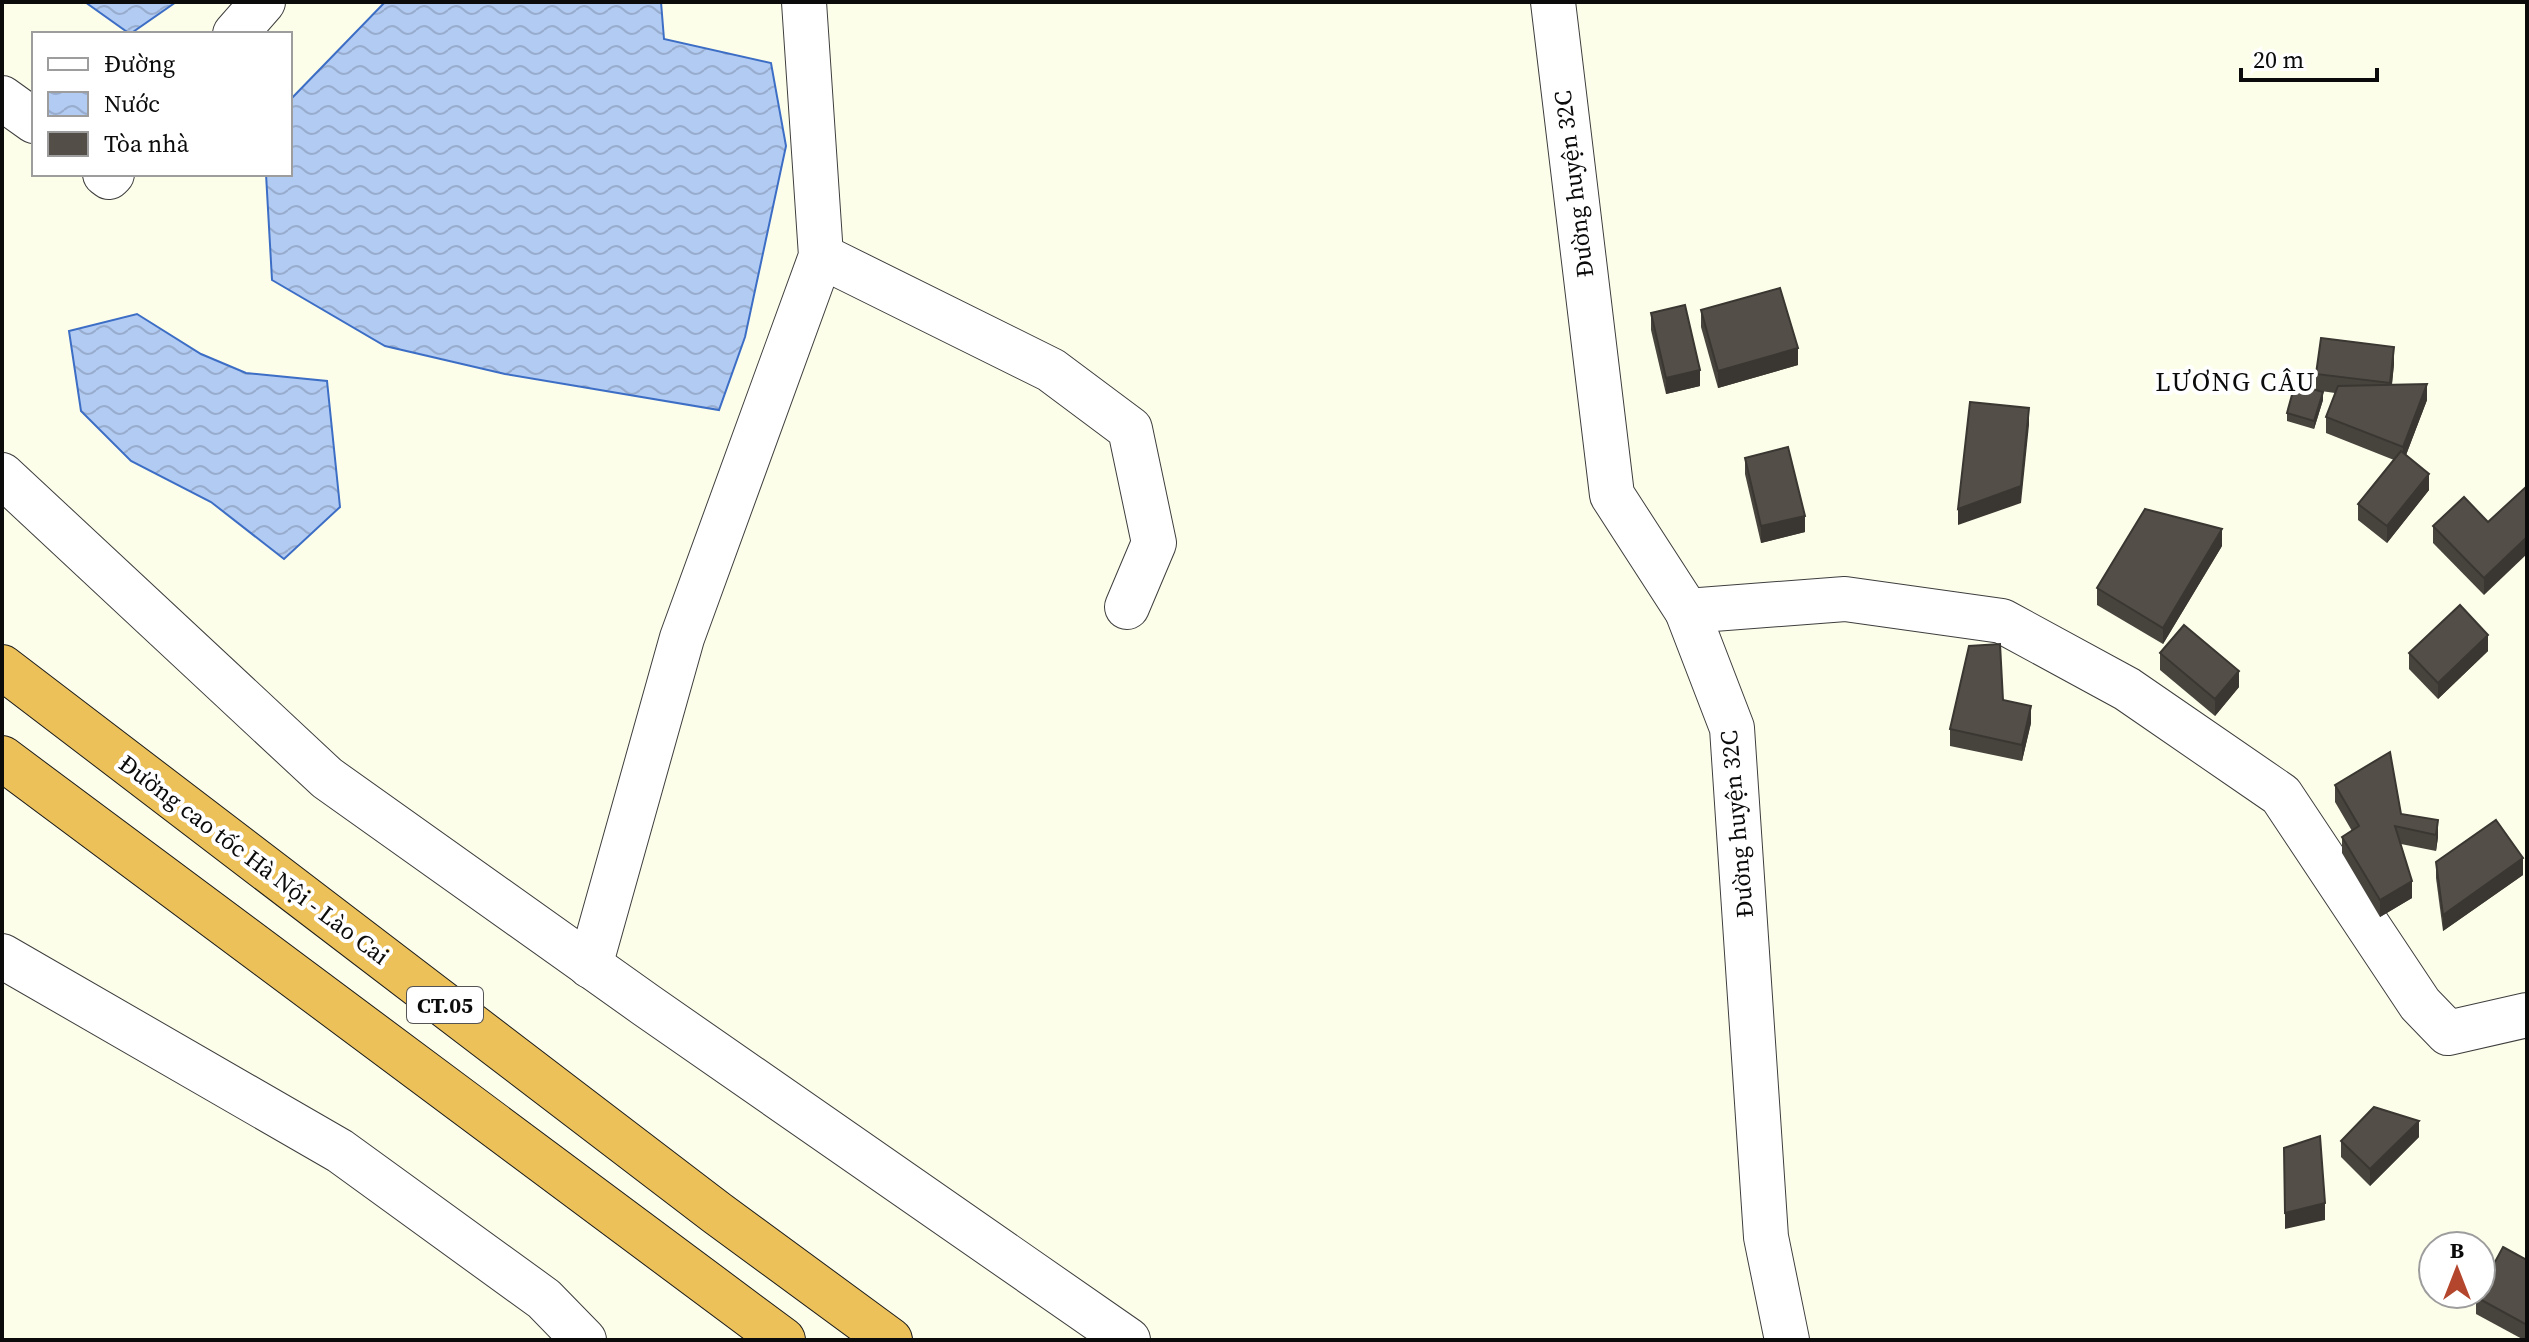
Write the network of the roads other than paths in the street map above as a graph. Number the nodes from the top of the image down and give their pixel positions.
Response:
1 (263, 2) edge
2 (804, 2) edge
3 (1553, 2) edge
4 (237, 32) edge
5 (2, 98) edge
6 (32, 120) edge
7 (821, 256) junction
8 (2, 475) edge
9 (1127, 607) dead end
10 (1687, 611) junction
11 (2, 667) edge
12 (2, 758) edge
13 (2, 956) edge
14 (590, 966) junction
15 (2527, 1015) edge
16 (584, 1340) edge
17 (783, 1340) edge
18 (890, 1340) edge
19 (1128, 1340) edge
20 (1787, 1340) edge

1 - 4 street
2 - 7 street
3 - 10 street, Đường huyện 32C
5 - 6 street
7 - 9 street
7 - 14 street
8 - 14 street
10 - 15 street
10 - 20 street, Đường huyện 32C
11 - 18 highway, Đường cao tốc Hà Nội - Lào Cai / CT.05
12 - 17 highway, CT.05
13 - 16 street
14 - 19 street

